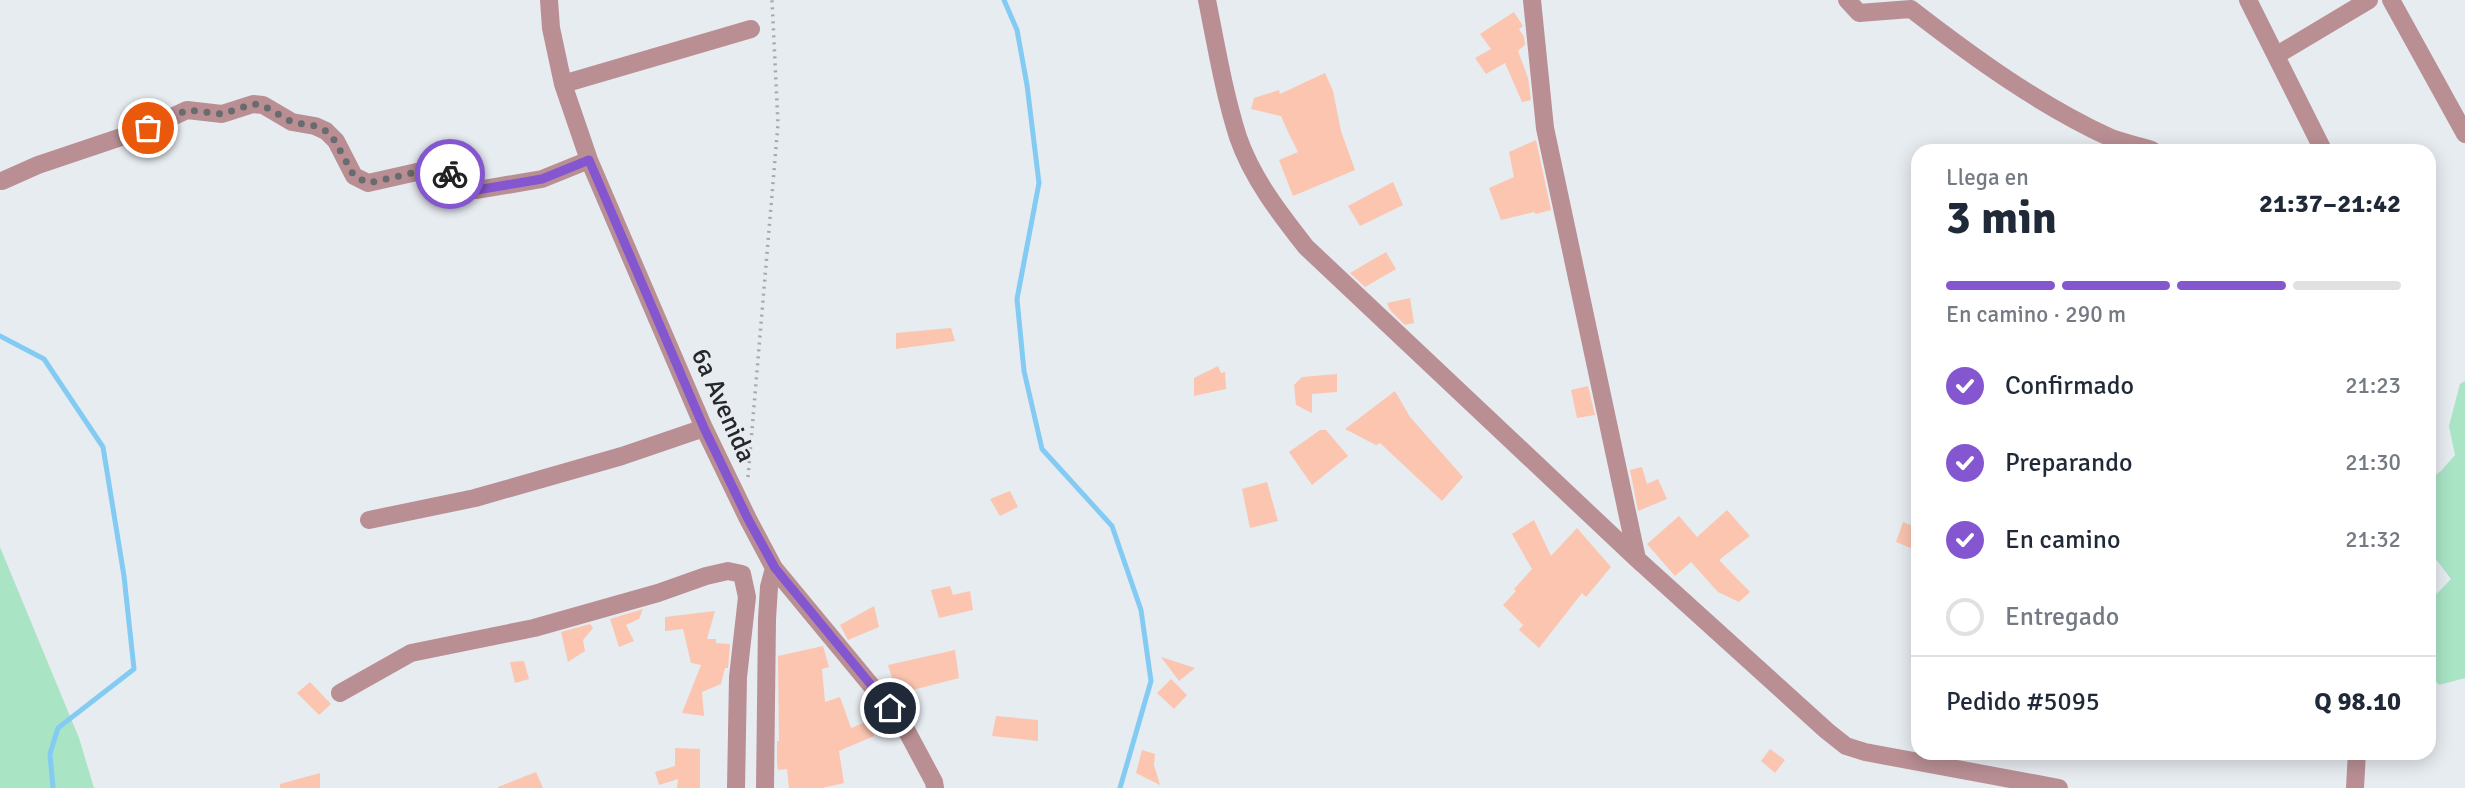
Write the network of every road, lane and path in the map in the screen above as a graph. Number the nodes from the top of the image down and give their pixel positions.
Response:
1 (549, 0) edge
2 (772, 0) edge
3 (1207, 0) edge
4 (1532, 0) edge
5 (1847, 0) edge
6 (2248, 0) edge
7 (2369, 0) edge
8 (2391, 0) edge
9 (751, 29) dead end
10 (2277, 55) junction
11 (564, 84) junction
12 (2465, 134) edge
13 (2132, 144) edge
14 (2320, 144) edge
15 (589, 160) junction
16 (2, 181) dead end
17 (704, 428) junction
18 (745, 514) junction
19 (369, 520) dead end
20 (1637, 559) junction
21 (775, 568) junction
22 (769, 587) junction
23 (747, 597) junction
24 (340, 693) dead end
25 (2357, 760) edge
26 (736, 788) edge
27 (765, 788) edge
28 (935, 788) edge
29 (2059, 788) edge
30 (2355, 788) edge

1 - 11 street, 6a Avenida
2 - 18 path
3 - 20 street
4 - 20 street
5 - 13 street
6 - 10 street
7 - 10 street
8 - 12 street
9 - 11 street
10 - 14 street
11 - 15 street, 6a Avenida
15 - 16 street
15 - 17 street, 6a Avenida
17 - 18 street, 6a Avenida
17 - 19 street
18 - 21 street, 6a Avenida
20 - 29 street
21 - 22 street
21 - 28 street, 6a Avenida
22 - 23 street
22 - 27 street
23 - 24 street
23 - 26 street
25 - 30 street

